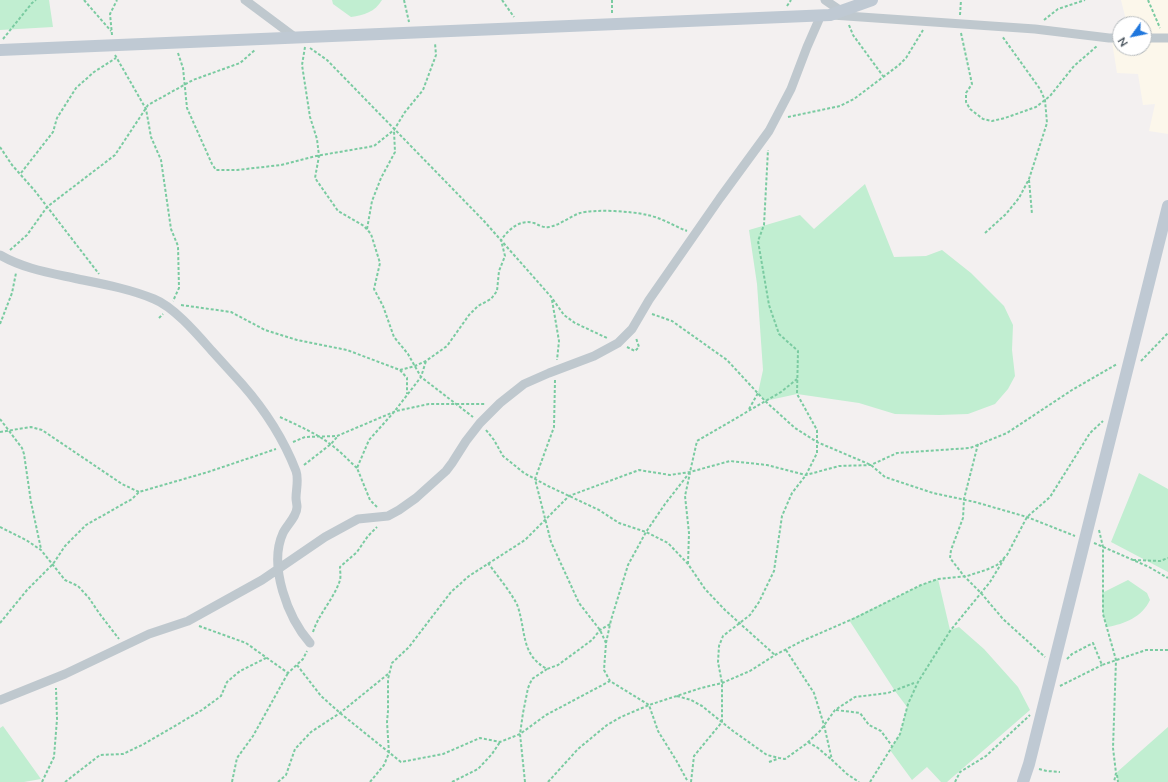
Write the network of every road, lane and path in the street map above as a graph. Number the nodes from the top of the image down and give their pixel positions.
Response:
1 (36, 0) edge
2 (84, 0) edge
3 (117, 0) edge
4 (245, 0) edge
5 (404, 0) edge
6 (502, 0) edge
7 (825, 0) edge
8 (872, 0) edge
9 (961, 0) edge
10 (1085, 0) edge
11 (1148, 0) edge
12 (834, 15) junction
13 (927, 22) junction
14 (960, 24) junction
15 (996, 27) junction
16 (522, 28) junction
17 (1035, 30) junction
18 (111, 31) junction
19 (411, 32) junction
20 (433, 32) junction
21 (270, 38) junction
22 (296, 38) junction
23 (1109, 38) joint
24 (1152, 38) edge
25 (1166, 38) edge
26 (0, 43) edge
27 (174, 43) junction
28 (113, 46) junction
29 (0, 50) edge
30 (116, 58) junction
31 (884, 76) junction
32 (185, 84) junction
33 (1045, 100) junction
34 (146, 109) junction
35 (775, 120) junction
36 (394, 130) junction
37 (769, 131) junction
38 (0, 147) edge
39 (319, 156) junction
40 (21, 173) junction
41 (1029, 178) junction
42 (1168, 206) edge
43 (47, 207) junction
44 (1032, 214) dead end
45 (367, 229) junction
46 (985, 233) dead end
47 (695, 235) junction
48 (501, 240) junction
49 (1, 256) edge
50 (17, 264) junction
51 (108, 286) junction
52 (552, 298) junction
53 (172, 304) dead end
54 (178, 304) dead end
55 (643, 310) junction
56 (0, 324) edge
57 (1168, 333) edge
58 (618, 343) junction
59 (1132, 353) junction
60 (426, 361) junction
61 (415, 366) junction
62 (400, 370) junction
63 (556, 371) junction
64 (421, 377) junction
65 (1126, 377) junction
66 (797, 379) junction
67 (758, 393) junction
68 (407, 395) junction
69 (765, 401) junction
70 (500, 403) junction
71 (456, 404) junction
72 (1118, 407) junction
73 (262, 410) junction
74 (748, 410) junction
75 (394, 412) junction
76 (0, 419) edge
77 (480, 423) junction
78 (9, 431) junction
79 (0, 432) edge
80 (337, 436) junction
81 (321, 437) junction
82 (817, 442) junction
83 (331, 444) junction
84 (978, 444) junction
85 (284, 446) junction
86 (871, 465) junction
87 (357, 468) junction
88 (690, 472) junction
89 (296, 473) junction
90 (806, 475) junction
91 (535, 479) junction
92 (139, 492) junction
93 (569, 496) junction
94 (964, 499) junction
95 (388, 516) junction
96 (1027, 517) junction
97 (546, 520) junction
98 (1099, 525) dead end
99 (0, 527) edge
100 (646, 532) junction
101 (1085, 540) junction
102 (1103, 547) junction
103 (41, 550) junction
104 (1007, 555) junction
105 (1168, 558) edge
106 (1132, 560) junction
107 (488, 563) junction
108 (53, 564) junction
109 (688, 564) junction
110 (278, 569) junction
111 (964, 576) junction
112 (1168, 578) edge
113 (981, 593) junction
114 (188, 621) junction
115 (0, 623) edge
116 (740, 623) junction
117 (610, 624) junction
118 (600, 630) junction
119 (310, 643) junction
120 (606, 643) junction
121 (125, 645) junction
122 (786, 650) junction
123 (1168, 650) edge
124 (775, 655) junction
125 (266, 658) junction
126 (1116, 660) junction
127 (1058, 664) junction
128 (297, 665) junction
129 (1102, 665) junction
130 (547, 669) junction
131 (288, 673) junction
132 (389, 674) junction
133 (56, 677) junction
134 (610, 681) junction
135 (722, 683) junction
136 (914, 683) dead end
137 (677, 696) junction
138 (1046, 697) junction
139 (0, 700) edge
140 (649, 705) junction
141 (835, 710) junction
142 (340, 713) junction
143 (722, 722) junction
144 (824, 725) junction
145 (520, 734) junction
146 (500, 742) junction
147 (808, 742) junction
148 (892, 746) junction
149 (389, 753) junction
150 (779, 758) junction
151 (833, 761) junction
152 (769, 762) dead end
153 (1029, 764) junction
154 (1060, 772) dead end
155 (1116, 774) junction
156 (42, 782) edge
157 (65, 782) edge
158 (232, 782) edge
159 (278, 782) edge
160 (370, 782) edge
161 (452, 782) edge
162 (525, 782) edge
163 (548, 782) edge
164 (689, 782) edge
165 (859, 782) edge
166 (870, 782) edge
167 (955, 782) edge
168 (1023, 782) edge
169 (1114, 782) edge
170 (1118, 782) edge

1 - 26 path
2 - 18 path
3 - 18 path
4 - 22 street
5 - 19 path
6 - 16 path
7 - 12 street
8 - 12 street
9 - 14 path
10 - 17 path
11 - 25 path
12 - 13 street
12 - 16 street
12 - 31 path
12 - 35 street
13 - 14 street
13 - 31 path
14 - 15 street
14 - 33 path
15 - 17 street
15 - 33 path
16 - 20 street
17 - 23 street
18 - 28 path
19 - 20 street
19 - 22 street
20 - 36 path
21 - 22 street
21 - 27 street
21 - 32 path
23 - 33 path
24 - 25 street
27 - 28 street
27 - 32 path
28 - 29 street
28 - 30 path
30 - 34 path
30 - 40 path
31 - 35 path
32 - 34 path
32 - 39 path
33 - 41 path
34 - 43 path
34 - 53 path
35 - 37 street
36 - 39 path
36 - 39 path
36 - 45 path
36 - 48 path
37 - 47 street
37 - 66 path
38 - 40 path
39 - 45 path
40 - 43 path
41 - 44 path
41 - 46 path
42 - 59 street
43 - 49 path
43 - 51 path
45 - 61 path
47 - 48 path
47 - 55 street
48 - 52 path
48 - 60 path
49 - 50 street
50 - 51 street
50 - 56 path
51 - 73 street
52 - 58 path
52 - 63 path
54 - 62 path
55 - 58 street
55 - 67 path
57 - 65 path
58 - 63 street
59 - 65 street
59 - 84 path
60 - 61 path
60 - 64 path
61 - 62 path
61 - 64 path
62 - 68 path
63 - 70 street
63 - 91 path
64 - 68 path
64 - 71 path
65 - 72 street
66 - 69 path
66 - 82 path
67 - 69 path
67 - 74 path
68 - 75 path
69 - 74 path
69 - 82 path
70 - 71 path
70 - 77 street
71 - 75 path
71 - 77 path
72 - 96 path
72 - 101 street
73 - 81 path
73 - 85 street
74 - 88 path
75 - 80 path
75 - 87 path
76 - 78 path
77 - 91 path
77 - 95 street
78 - 79 path
78 - 92 path
78 - 103 path
80 - 81 path
80 - 83 path
81 - 83 path
81 - 85 path
82 - 86 path
82 - 90 path
83 - 87 path
83 - 89 path
84 - 86 path
84 - 94 path
85 - 89 street
85 - 92 path
86 - 90 path
86 - 94 path
87 - 95 path
88 - 90 path
88 - 93 path
88 - 100 path
88 - 109 path
89 - 110 street
90 - 116 path
91 - 93 path
91 - 97 path
92 - 108 path
93 - 97 path
93 - 100 path
94 - 96 path
94 - 111 path
95 - 110 street
95 - 119 path
96 - 101 path
96 - 104 path
97 - 107 path
97 - 118 path
98 - 102 path
99 - 103 path
100 - 109 path
100 - 117 path
101 - 102 path
101 - 127 street
102 - 106 path
102 - 126 path
103 - 108 path
104 - 111 path
104 - 113 path
105 - 106 path
106 - 112 path
107 - 130 path
107 - 132 path
108 - 115 path
108 - 121 path
109 - 116 path
110 - 114 street
110 - 119 street
111 - 113 path
111 - 122 path
113 - 127 path
113 - 148 path
114 - 121 street
114 - 125 path
116 - 124 path
116 - 135 path
117 - 118 path
117 - 120 path
118 - 120 path
118 - 130 path
119 - 128 path
120 - 134 path
121 - 133 street
122 - 124 path
122 - 144 path
123 - 126 path
124 - 135 path
125 - 131 path
125 - 157 path
126 - 129 path
126 - 155 path
127 - 129 path
127 - 138 street
128 - 131 path
128 - 142 path
129 - 138 path
130 - 145 path
131 - 158 path
132 - 142 path
132 - 149 path
133 - 139 street
133 - 156 path
134 - 140 path
134 - 145 path
135 - 137 path
135 - 143 path
136 - 141 path
137 - 140 path
137 - 143 path
138 - 153 street
138 - 167 path
140 - 163 path
140 - 164 path
141 - 144 path
141 - 148 path
142 - 149 path
142 - 159 path
143 - 150 path
143 - 164 path
144 - 147 path
144 - 151 path
145 - 146 path
145 - 162 path
146 - 149 path
146 - 161 path
147 - 150 path
147 - 151 path
148 - 166 path
149 - 160 path
150 - 152 path
151 - 165 path
153 - 154 path
153 - 168 street
155 - 169 path
155 - 170 path

